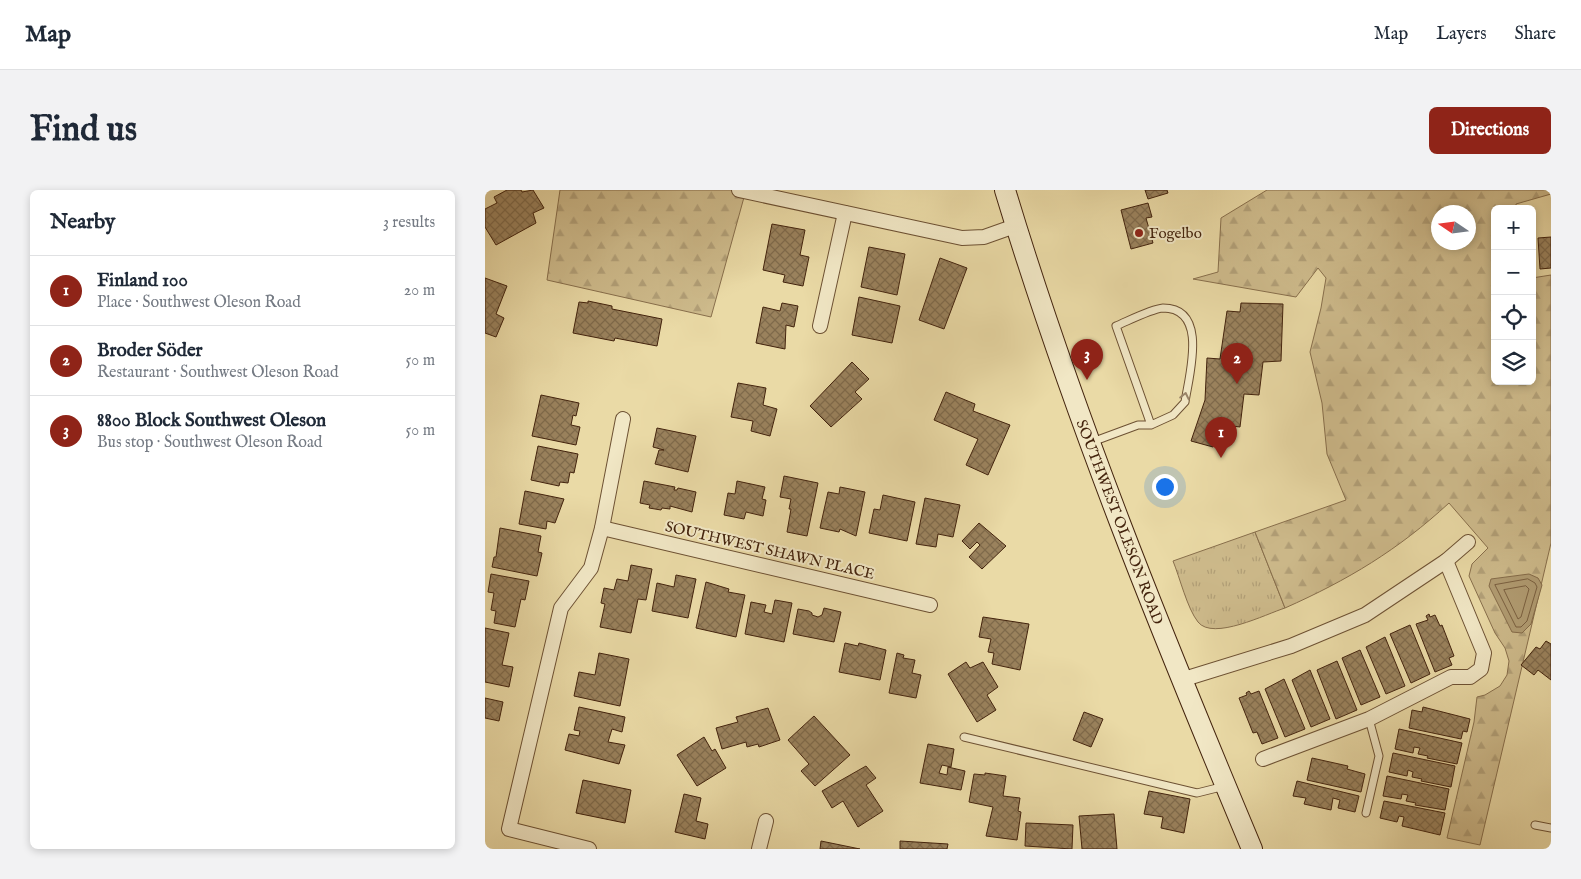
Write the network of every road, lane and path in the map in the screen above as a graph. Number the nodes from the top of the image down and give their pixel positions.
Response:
1 (739, 190) edge
2 (1005, 190) edge
3 (845, 213) junction
4 (1015, 226) junction
5 (820, 326) dead end
6 (623, 419) dead end
7 (1151, 425) junction
8 (1089, 443) junction
9 (601, 528) junction
10 (1468, 542) dead end
11 (1446, 561) junction
12 (930, 605) dead end
13 (1181, 680) junction
14 (1369, 719) junction
15 (964, 737) dead end
16 (1263, 759) dead end
17 (1225, 786) junction
18 (1366, 813) dead end
19 (766, 821) dead end
20 (1535, 825) dead end
21 (1551, 828) edge
22 (589, 849) edge
23 (759, 849) edge
24 (1252, 849) edge

1 - 3 street
2 - 4 main road, SOUTHWEST OLESON ROAD
3 - 4 street
3 - 5 street
4 - 8 main road, SOUTHWEST OLESON ROAD
6 - 9 street
7 -> 7 lane
7 - 8 lane
8 - 13 main road, SOUTHWEST OLESON ROAD
9 - 12 street, SOUTHWEST SHAWN PLACE
9 - 22 street
10 - 11 street
11 - 13 street
11 - 14 street
13 - 17 main road, SOUTHWEST OLESON ROAD
14 - 16 street
14 - 18 lane
15 - 17 lane
17 - 24 main road, SOUTHWEST OLESON ROAD
19 - 23 street
20 - 21 lane

